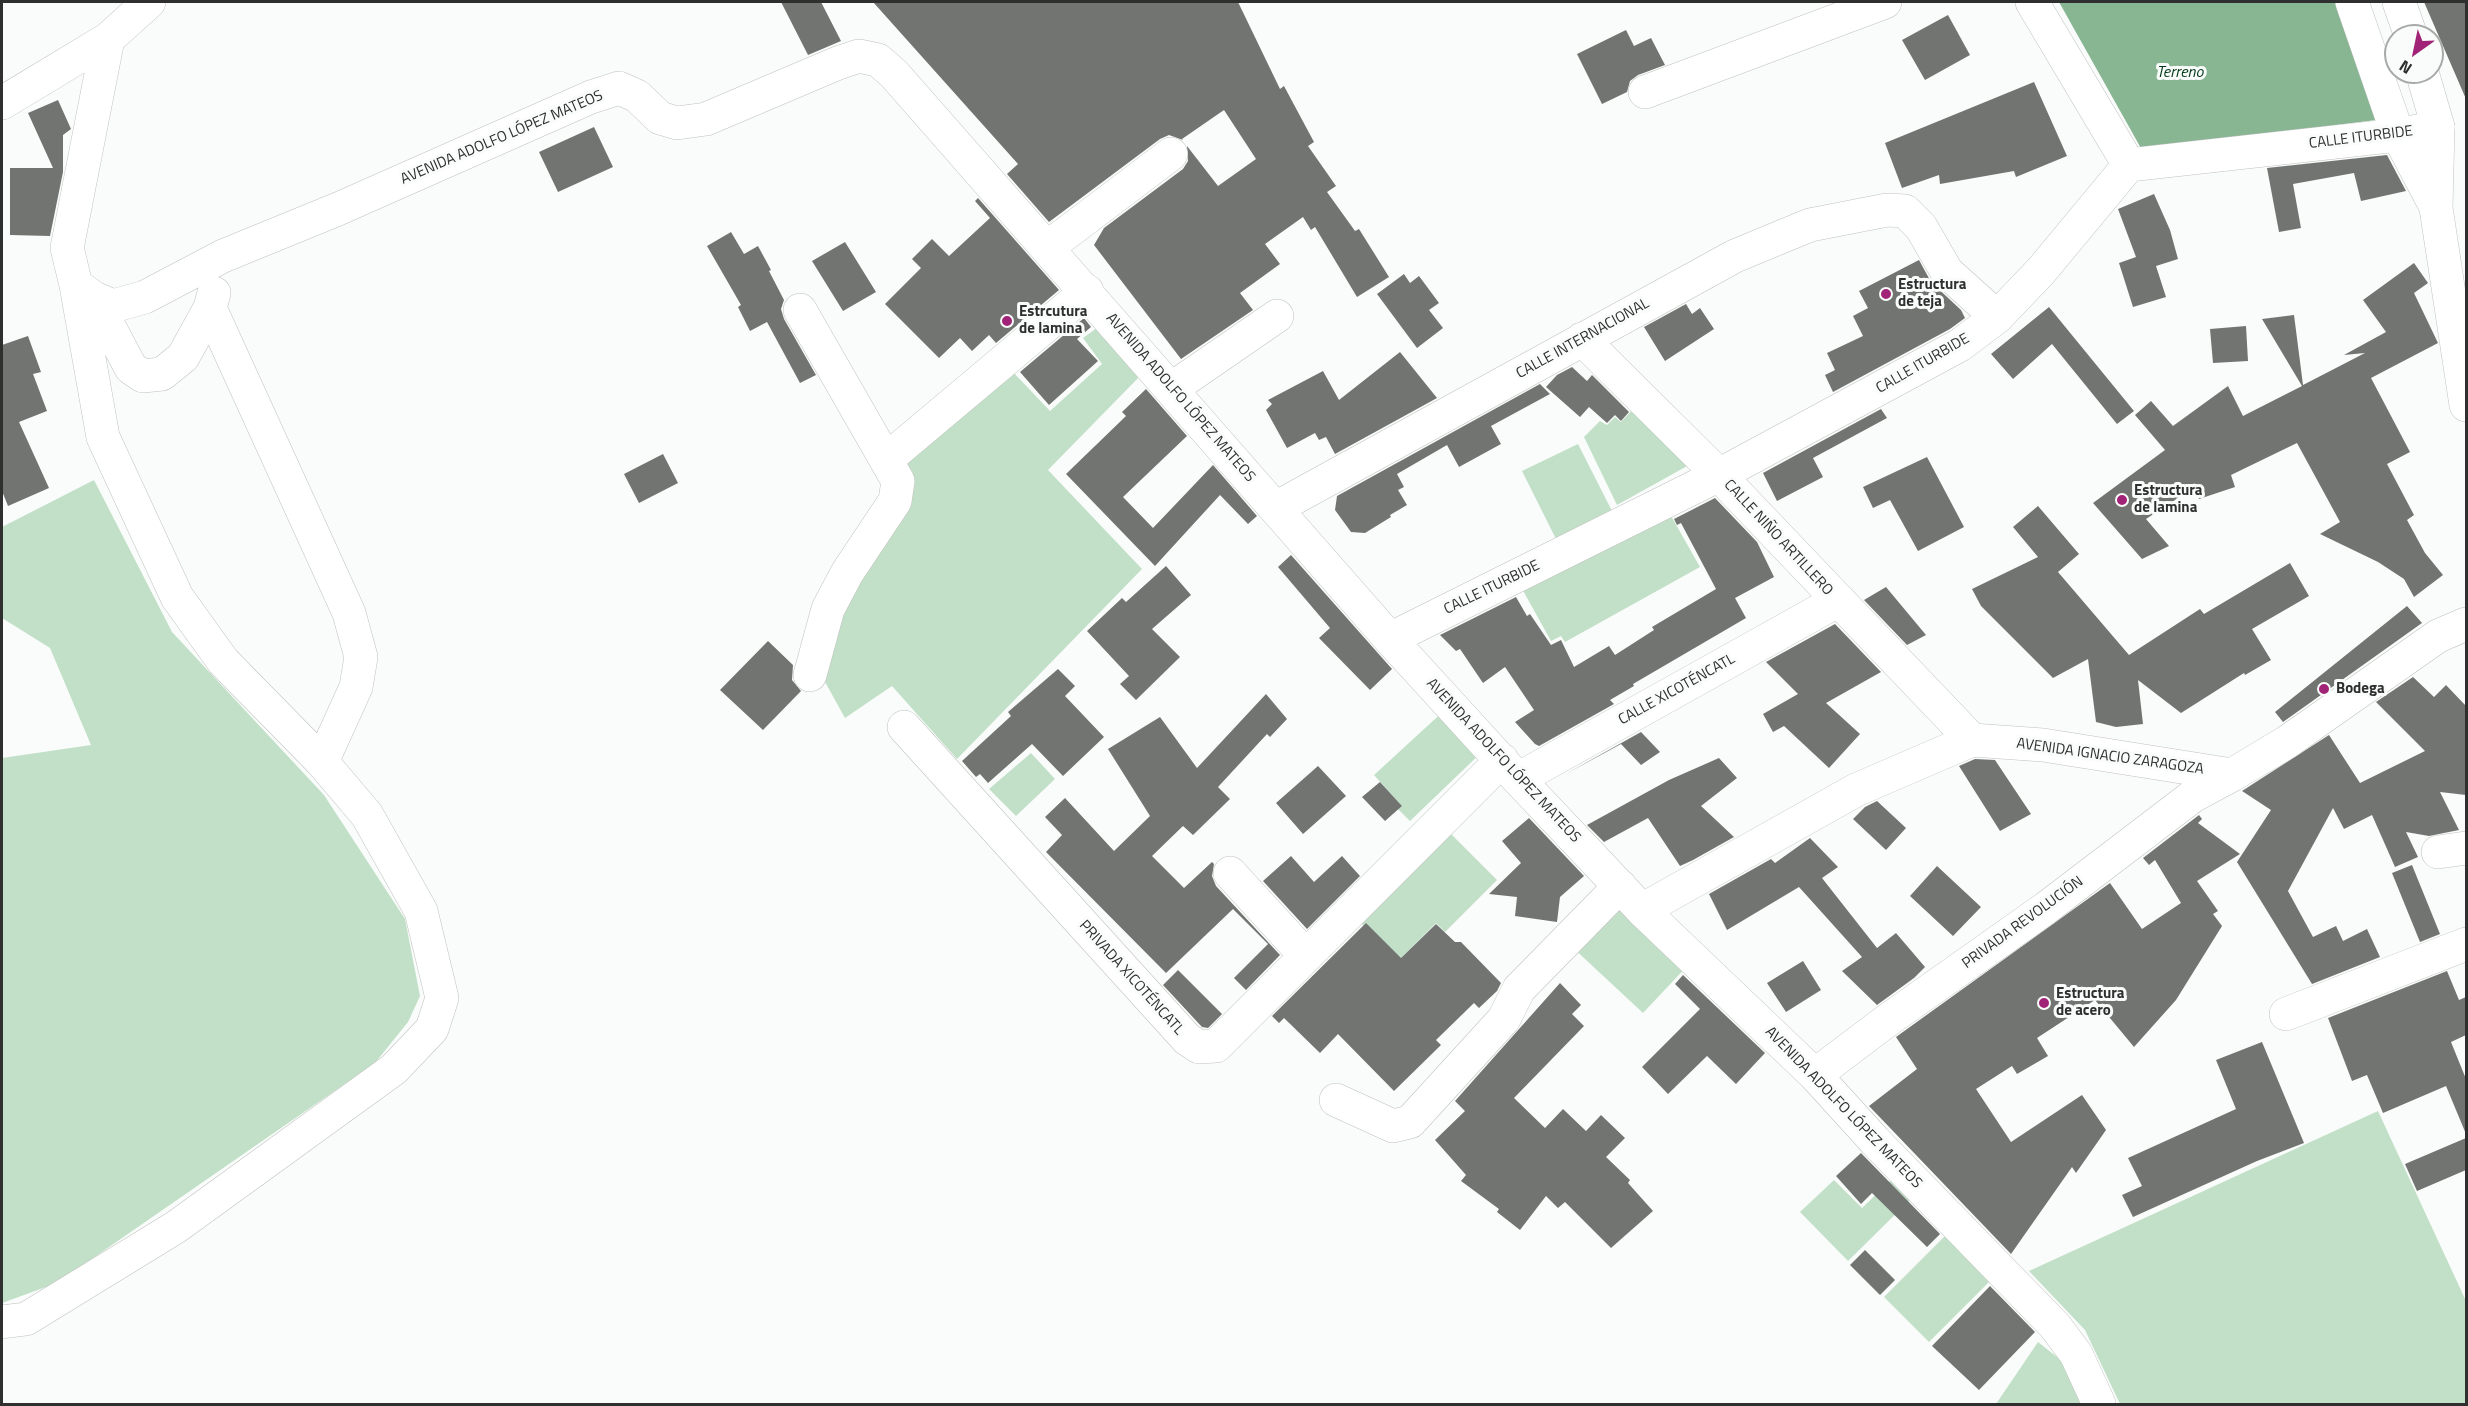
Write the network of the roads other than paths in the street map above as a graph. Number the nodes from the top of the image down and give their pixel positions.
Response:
1 (149, 2) edge
2 (1885, 2) edge
3 (2032, 2) edge
4 (2352, 2) edge
5 (2399, 2) edge
6 (2407, 24) edge
7 (108, 39) junction
8 (2425, 84) edge
9 (1645, 92) dead end
10 (2, 103) edge
11 (2438, 127) junction
12 (2398, 135) junction
13 (1172, 154) dead end
14 (2129, 165) junction
15 (2436, 208) junction
16 (1048, 247) junction
17 (223, 256) junction
18 (85, 291) junction
19 (1087, 291) junction
20 (210, 308) junction
21 (800, 310) dead end
22 (1276, 316) dead end
23 (1997, 316) junction
24 (1582, 339) junction
25 (1171, 388) junction
26 (2466, 405) edge
27 (887, 459) junction
28 (1719, 475) junction
29 (1276, 508) junction
30 (1837, 601) junction
31 (2466, 624) edge
32 (1390, 639) junction
33 (810, 675) dead end
34 (904, 727) dead end
35 (1972, 740) junction
36 (322, 762) junction
37 (1510, 770) junction
38 (2232, 775) junction
39 (1230, 873) dead end
40 (1620, 886) junction
41 (1642, 910) junction
42 (2466, 944) edge
43 (1306, 956) junction
44 (2286, 1014) dead end
45 (1815, 1075) junction
46 (1336, 1100) dead end
47 (2, 1322) edge
48 (2099, 1404) edge

1 - 7 street
2 - 9 street
3 - 14 street
4 - 12 street
5 - 6 street
7 - 10 street
7 - 18 street
8 - 11 street
11 - 12 street, CALLE ITURBIDE
11 - 15 street
12 - 14 street, CALLE ITURBIDE
12 - 15 street
13 - 16 street
14 - 23 street, CALLE ITURBIDE
15 - 26 street
16 - 17 street, AVENIDA ADOLFO LÓPEZ MATEOS
16 - 19 street, AVENIDA ADOLFO LÓPEZ MATEOS
17 - 18 street, AVENIDA ADOLFO LÓPEZ MATEOS
17 - 20 street
18 - 20 street
18 - 36 street
19 - 25 street, AVENIDA ADOLFO LÓPEZ MATEOS
19 - 27 street
20 - 36 street
21 - 27 street
22 - 25 street
23 - 24 street, CALLE INTERNACIONAL
23 - 28 street, CALLE ITURBIDE
24 - 28 street, CALLE NIÑO ARTILLERO
24 - 29 street, CALLE INTERNACIONAL
25 - 29 street, AVENIDA ADOLFO LÓPEZ MATEOS
27 - 33 street
28 - 30 street, CALLE NIÑO ARTILLERO
28 - 32 street, CALLE ITURBIDE
29 - 32 street, AVENIDA ADOLFO LÓPEZ MATEOS
30 - 35 street, CALLE NIÑO ARTILLERO
30 - 37 street, CALLE XICOTÉNCATL
31 - 38 street
32 - 37 street, AVENIDA ADOLFO LÓPEZ MATEOS
34 - 43 street, PRIVADA XICOTÉNCATL
35 - 38 street, AVENIDA IGNACIO ZARAGOZA
35 - 41 street, AVENIDA IGNACIO ZARAGOZA
36 - 47 street
37 - 40 street, AVENIDA ADOLFO LÓPEZ MATEOS
37 - 43 street, PRIVADA XICOTÉNCATL
38 - 45 street, PRIVADA REVOLUCIÓN
39 - 43 street
40 - 41 street, AVENIDA ADOLFO LÓPEZ MATEOS
40 - 46 street
41 - 45 street, AVENIDA ADOLFO LÓPEZ MATEOS
42 - 44 street
45 - 48 street, AVENIDA ADOLFO LÓPEZ MATEOS

